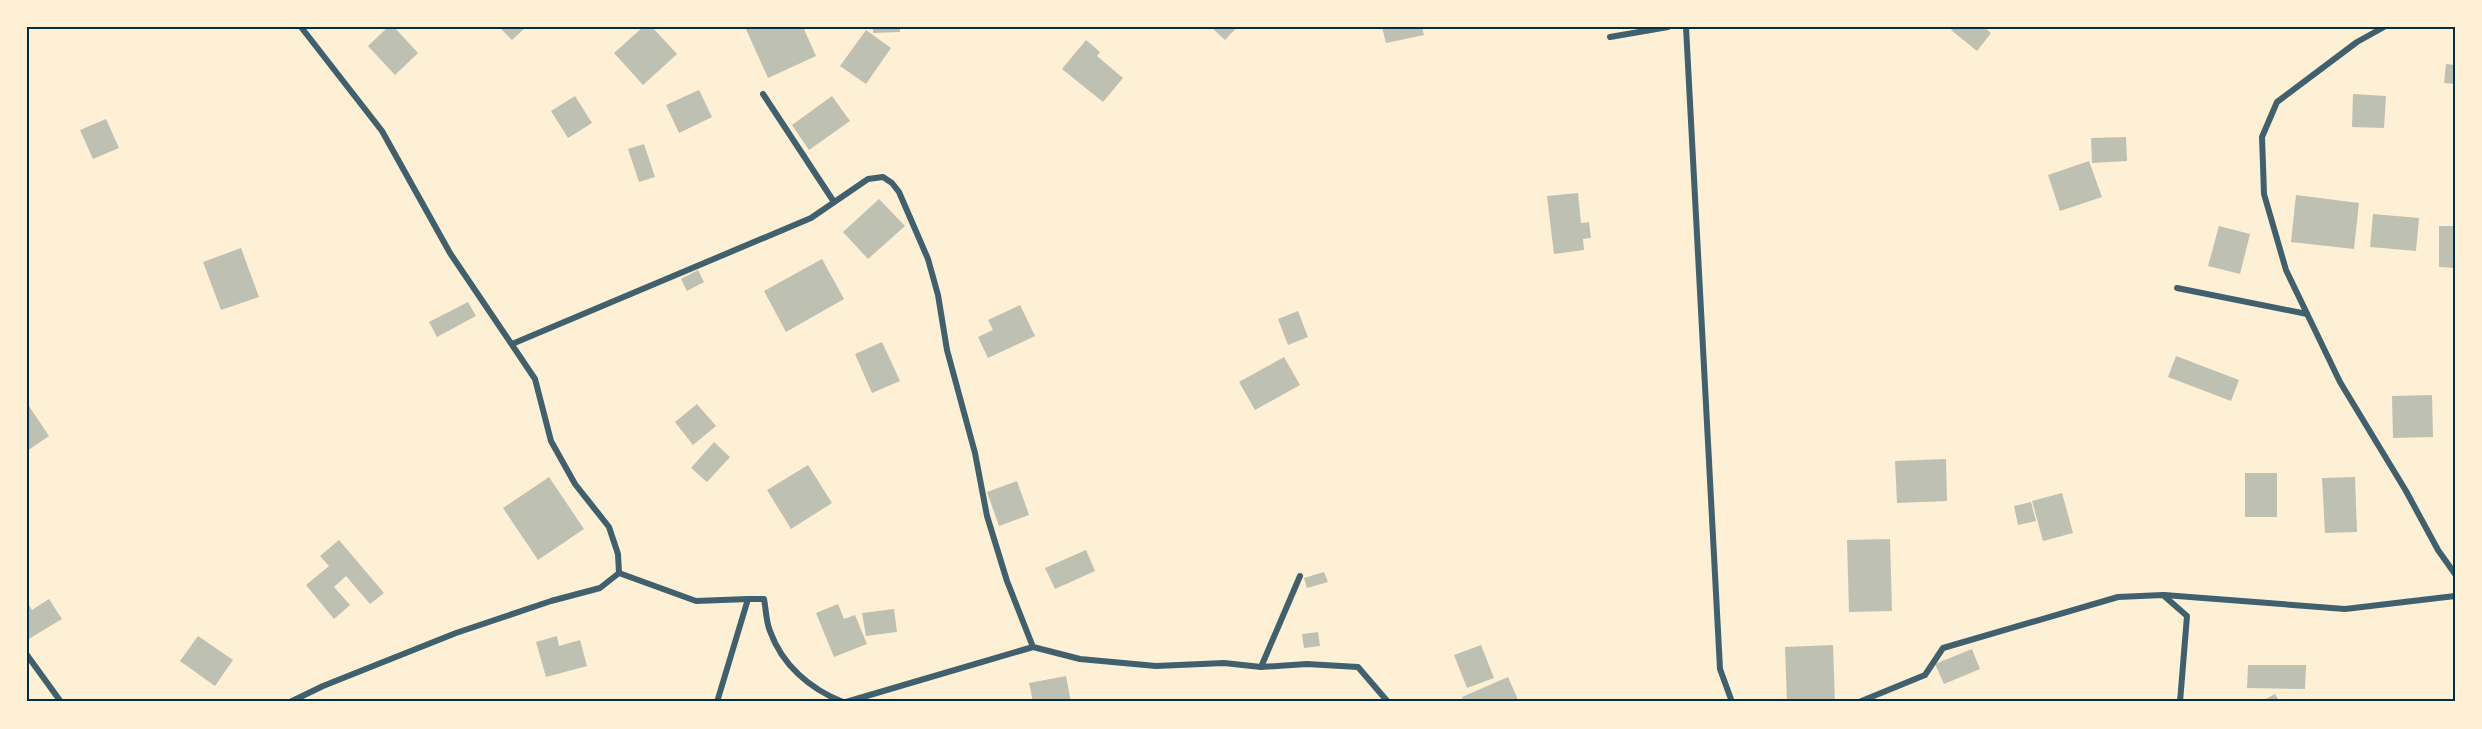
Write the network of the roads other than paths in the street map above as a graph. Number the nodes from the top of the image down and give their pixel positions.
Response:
1 (301, 27) edge
2 (1668, 27) edge
3 (1686, 27) edge
4 (2384, 27) edge
5 (1610, 37) dead end
6 (762, 94) dead end
7 (834, 202) junction
8 (2177, 288) dead end
9 (2307, 314) junction
10 (512, 344) junction
11 (619, 573) junction
12 (2455, 574) edge
13 (1300, 576) dead end
14 (2163, 595) junction
15 (2455, 597) edge
16 (748, 598) junction
17 (1034, 647) junction
18 (27, 655) edge
19 (1261, 667) junction
20 (867, 698) edge
21 (61, 702) edge
22 (290, 702) edge
23 (717, 702) edge
24 (844, 702) edge
25 (1388, 702) edge
26 (1732, 702) edge
27 (1859, 702) edge
28 (2180, 702) edge

1 - 10 street
2 - 5 street
3 - 26 street
4 - 9 street
6 - 7 street
7 - 10 street
7 - 17 street
8 - 9 street
9 - 12 street
10 - 11 street
11 - 16 street
11 - 22 street
13 - 19 street
14 - 15 street
14 - 27 street
14 - 28 street
16 - 23 street
16 - 24 street
17 - 19 street
17 - 20 street
18 - 21 street
19 - 25 street
20 - 24 street

